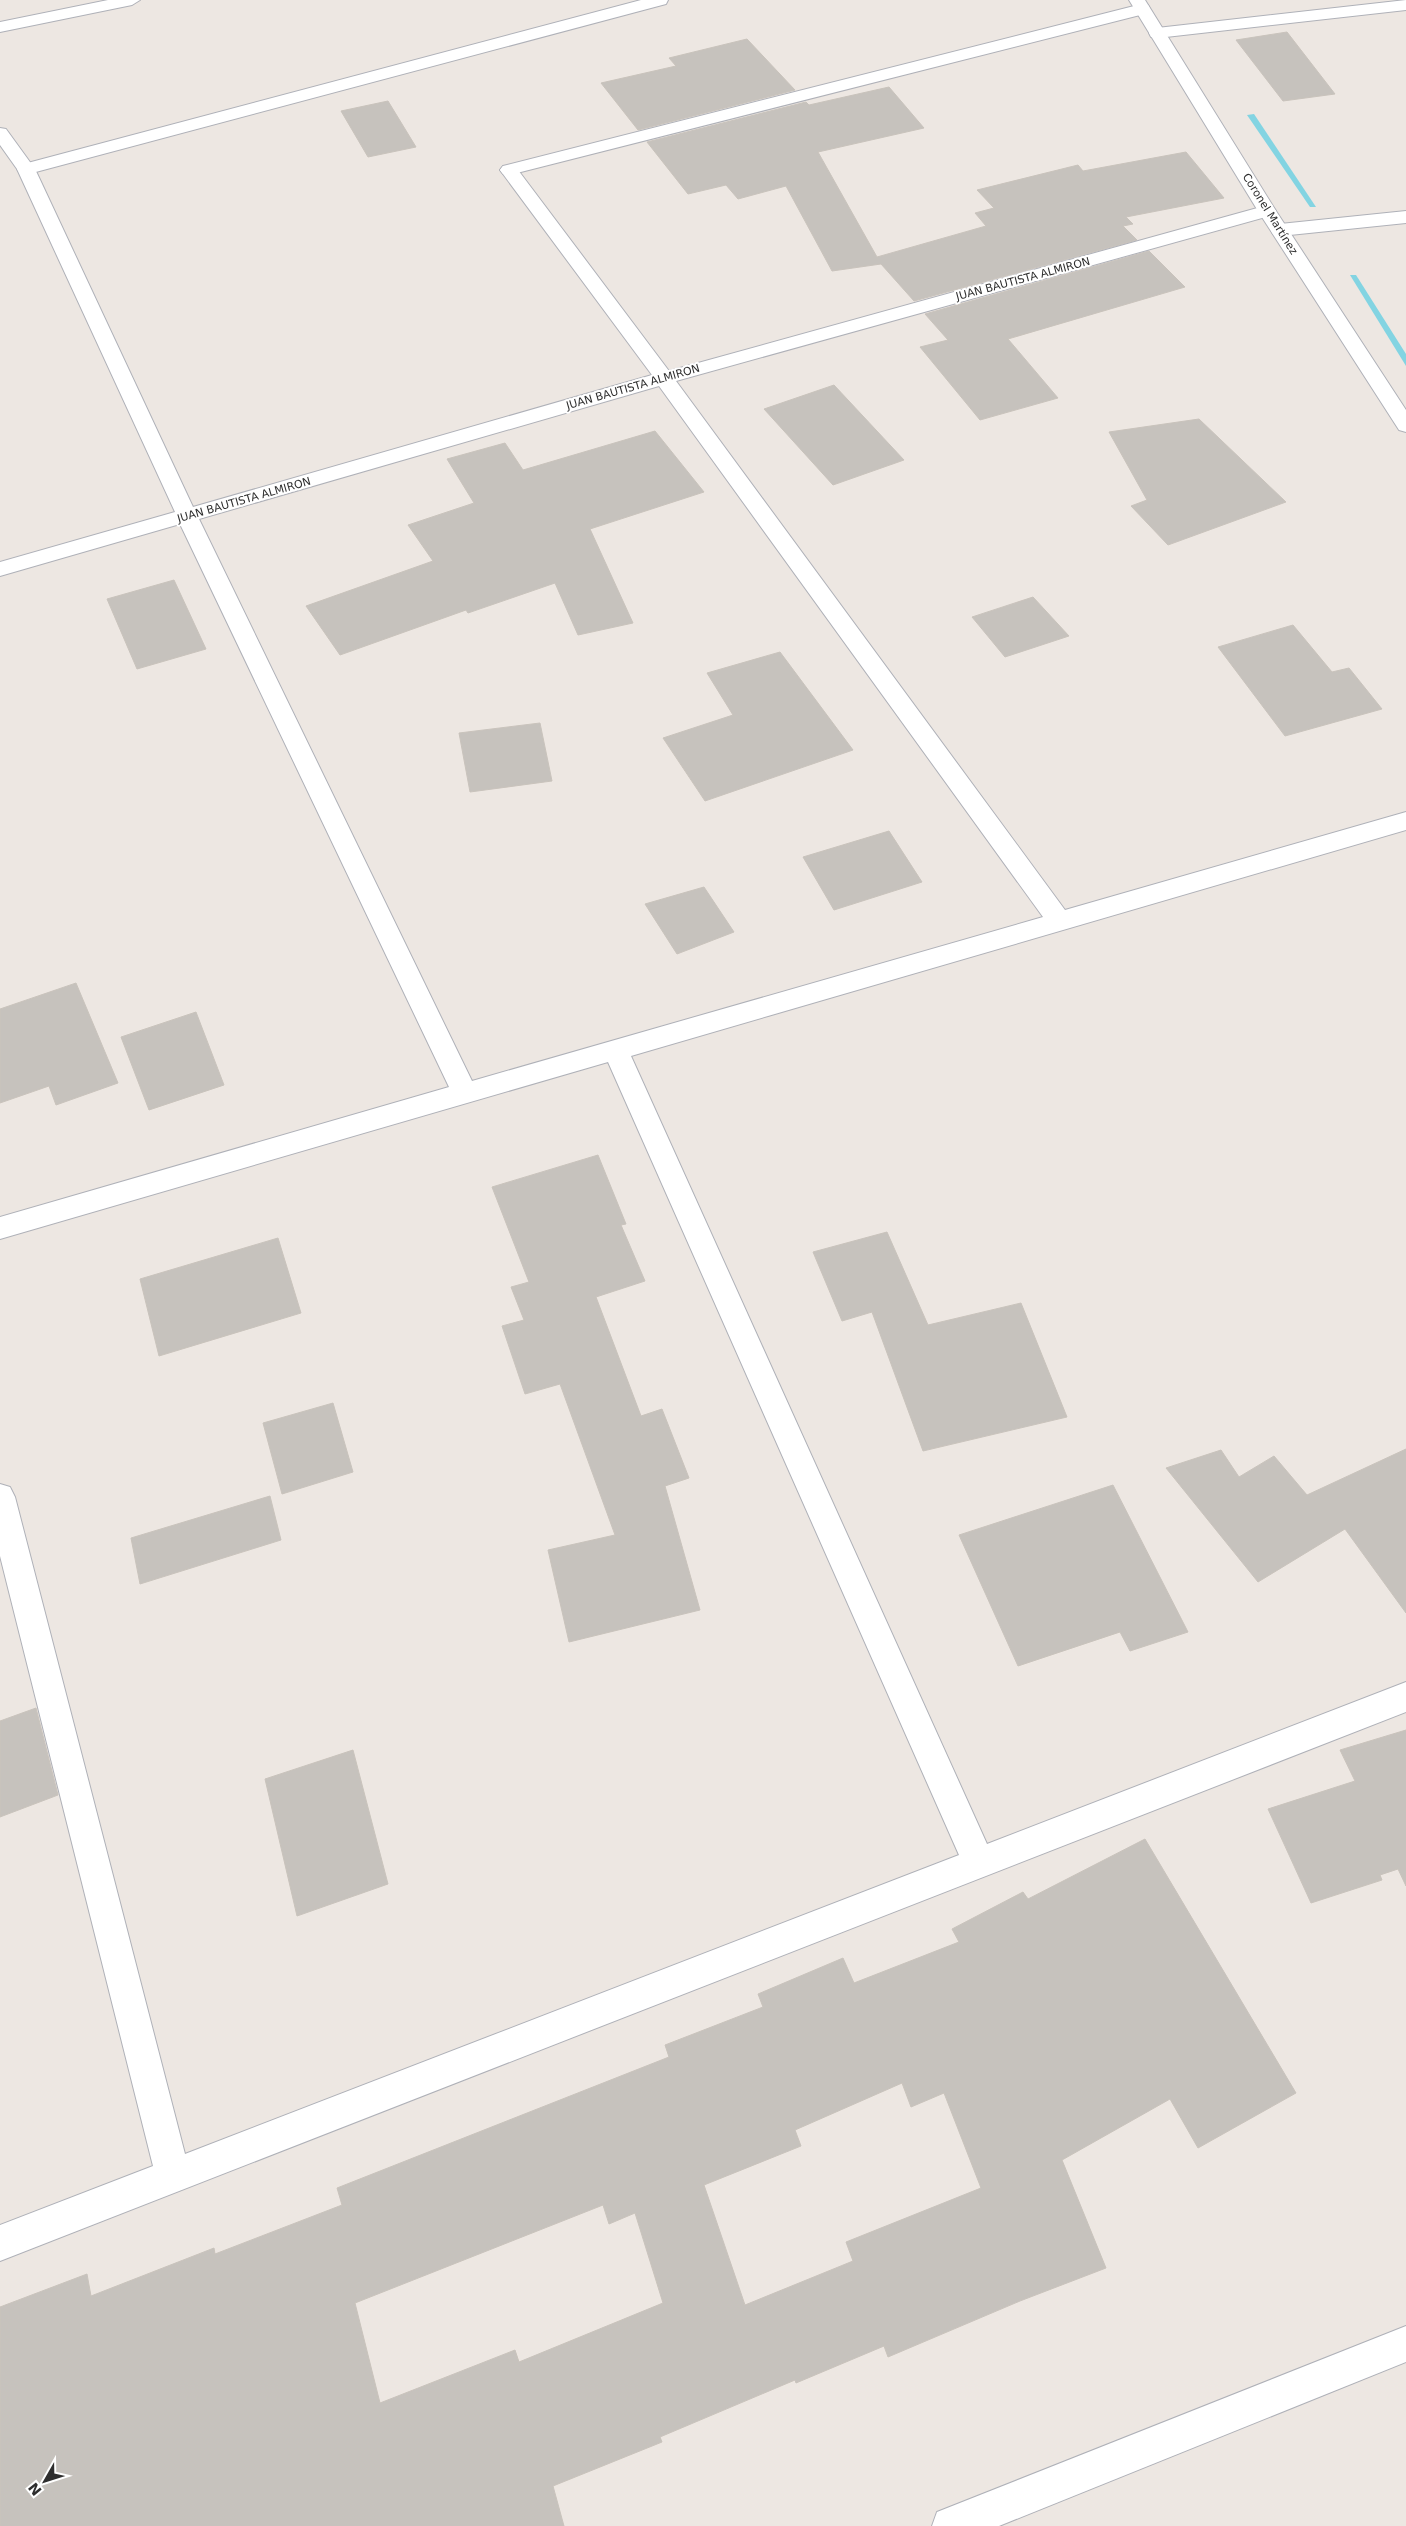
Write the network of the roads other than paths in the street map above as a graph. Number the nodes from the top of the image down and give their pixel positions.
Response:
1 (132, 0) edge
2 (587, 0) edge
3 (660, 0) edge
4 (1140, 4) edge
5 (1406, 5) edge
6 (600, 16) junction
7 (0, 27) edge
8 (1157, 33) junction
9 (0, 133) edge
10 (26, 169) junction
11 (1267, 211) junction
12 (1406, 217) edge
13 (1280, 230) junction
14 (664, 378) junction
15 (1406, 426) edge
16 (188, 516) junction
17 (0, 569) edge
18 (1406, 820) edge
19 (1059, 921) junction
20 (614, 1049) junction
21 (465, 1093) junction
22 (0, 1228) edge
23 (0, 1496) edge
24 (1406, 1697) edge
25 (979, 1863) junction
26 (173, 2176) junction
27 (0, 2243) edge
28 (1406, 2344) edge
29 (951, 2526) edge

1 - 7 street
2 - 6 street
3 - 6 street
4 - 8 street, Coronel Martínez
4 - 14 street
5 - 8 street
6 - 10 street
8 - 11 street, Coronel Martínez
9 - 10 street
10 - 16 street
11 - 13 street, Coronel Martínez
11 - 14 street, JUAN BAUTISTA ALMIRON
12 - 13 street
13 - 15 street, Coronel Martínez
14 - 16 street, JUAN BAUTISTA ALMIRON
14 - 19 street
16 - 17 street, JUAN BAUTISTA ALMIRON
16 - 21 street
18 - 19 street
19 - 20 street
20 - 21 street
20 - 25 street
21 - 22 street
23 - 26 street
24 - 25 street
25 - 26 street
26 - 27 street
28 - 29 street

